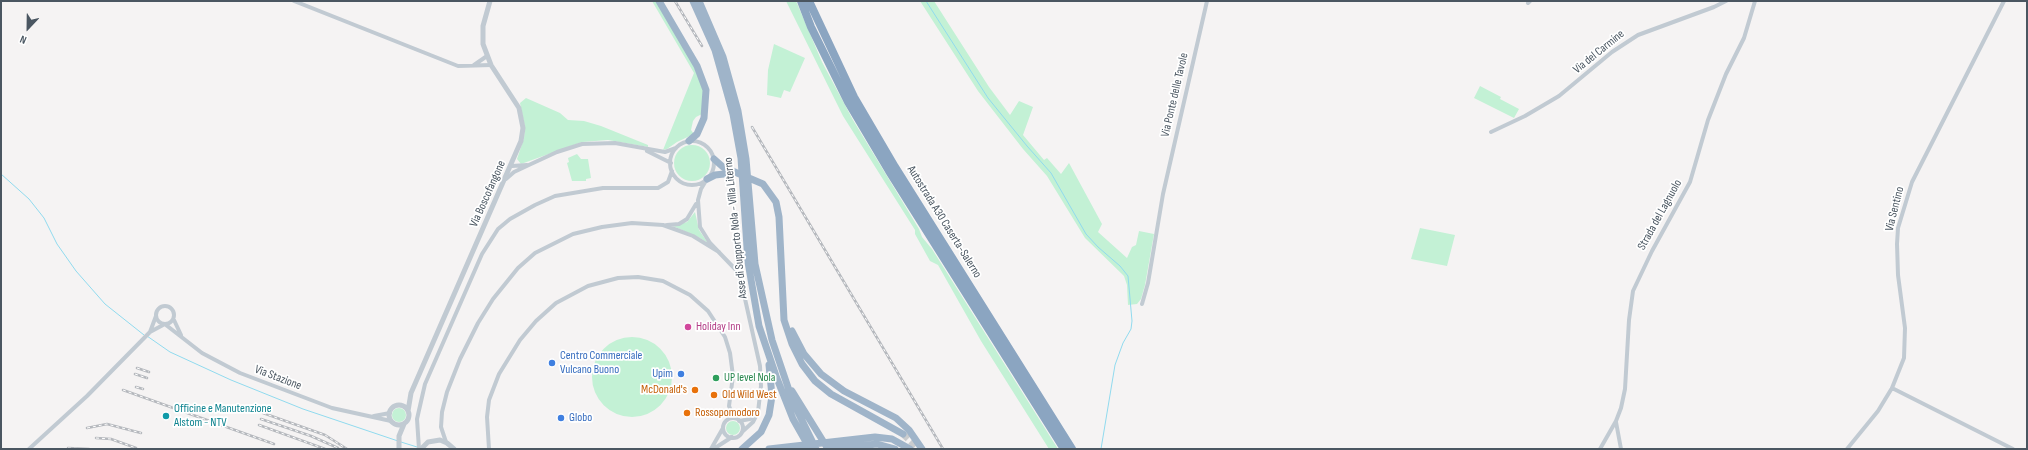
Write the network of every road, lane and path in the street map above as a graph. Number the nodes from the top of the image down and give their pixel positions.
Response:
1 (294, 1) edge
2 (490, 1) edge
3 (659, 1) edge
4 (693, 1) edge
5 (699, 1) edge
6 (801, 1) edge
7 (809, 1) edge
8 (1207, 1) edge
9 (1726, 1) edge
10 (1755, 1) edge
11 (2004, 1) edge
12 (487, 56) junction
13 (474, 65) junction
14 (491, 65) junction
15 (1491, 132) dead end
16 (689, 141) junction
17 (639, 147) junction
18 (676, 148) junction
19 (515, 158) junction
20 (714, 159) junction
21 (671, 163) junction
22 (531, 164) junction
23 (519, 165) junction
24 (512, 166) junction
25 (517, 171) junction
26 (672, 171) junction
27 (736, 173) junction
28 (506, 179) junction
29 (707, 179) junction
30 (698, 200) junction
31 (747, 208) junction
32 (663, 225) junction
33 (719, 252) junction
34 (783, 302) junction
35 (1142, 304) dead end
36 (156, 316) junction
37 (174, 320) junction
38 (165, 325) junction
39 (759, 326) junction
40 (149, 333) junction
41 (186, 339) junction
42 (777, 358) junction
43 (1892, 388) junction
44 (411, 393) junction
45 (400, 406) junction
46 (408, 411) junction
47 (758, 412) junction
48 (390, 413) junction
49 (372, 417) junction
50 (734, 418) junction
51 (739, 421) junction
52 (1616, 421) junction
53 (392, 422) junction
54 (405, 423) junction
55 (723, 428) junction
56 (742, 432) junction
57 (903, 434) tunnel mouth
58 (399, 436) junction
59 (732, 437) junction
60 (446, 442) junction
61 (829, 447) edge
62 (421, 448) edge
63 (29, 449) edge
64 (399, 449) edge
65 (454, 449) edge
66 (489, 449) edge
67 (712, 449) edge
68 (742, 449) edge
69 (769, 449) edge
70 (810, 449) edge
71 (816, 449) edge
72 (895, 449) edge
73 (910, 449) edge
74 (922, 449) edge
75 (1064, 449) edge
76 (1072, 449) edge
77 (1600, 449) edge
78 (1621, 449) edge
79 (1847, 449) edge
80 (2014, 449) edge

1 - 13 street
2 - 12 street, Via Boscofangone
3 - 16 highway
4 - 31 highway, Asse di Supporto Nola - Villa Literno
5 - 31 highway, Asse di Supporto Nola - Villa Literno
6 - 75 highway, Autostrada A30 Caserta-Salerno
7 - 76 highway, Autostrada A30 Caserta-Salerno
8 - 35 street, Via Ponte delle Tavole
9 - 15 street, Via del Carmine
10 - 52 street, Strada del Lagnuolo
11 - 43 street, Via Sentino
12 - 13 street
12 - 14 street, Via Boscofangone
13 - 14 street
14 - 19 street, Via Boscofangone
16 - 18 street
16 - 20 street
17 - 18 street
17 - 21 street
17 - 22 street
18 - 21 street
19 - 23 street
19 - 24 street, Via Boscofangone
20 - 27 highway
20 - 29 street
21 - 26 street
22 - 23 street
22 - 25 street
23 - 24 street
24 - 25 street
24 - 28 street, Via Boscofangone
25 - 28 street
26 - 29 street
26 - 62 street
27 - 29 highway
27 - 34 highway
28 - 44 street, Via Boscofangone
29 - 30 street
30 - 32 street
30 - 33 street
31 - 39 highway, Asse di Supporto Nola - Villa Literno
31 - 42 highway, Asse di Supporto Nola - Villa Literno
32 - 33 street
32 - 60 street
33 - 47 street
34 - 57 highway
34 - 74 highway
36 - 37 street
36 - 38 street
36 - 40 street
37 - 38 street
37 - 41 street
38 - 40 street
38 - 41 street, Via Stazione
39 - 68 highway
39 - 70 highway, Asse di Supporto Nola - Villa Literno
40 - 63 street
41 - 49 street, Via Stazione
42 - 61 highway
42 - 71 highway, Asse di Supporto Nola - Villa Literno
43 - 79 street, Via Sentino
43 - 80 street
44 - 45 street, Via Boscofangone
44 - 46 street, Via Boscofangone
45 - 46 street
45 - 48 street, Via Boscofangone
46 - 54 street, Via Boscofangone
47 - 51 street
47 - 56 street
48 - 49 street, Via Boscofangone
48 - 53 street, Via Boscofangone
49 - 53 street
50 - 51 street
50 - 55 street
50 - 66 street
51 - 56 street
52 - 77 street
52 - 78 street
53 - 54 street
53 - 58 street, Via Boscofangone
54 - 58 street, Via Boscofangone
55 - 59 street
55 - 67 street
56 - 59 street
58 - 64 street, Via Boscofangone
59 - 67 street
60 - 62 street
60 - 65 street
61 - 69 highway
61 - 72 highway
61 - 73 highway

